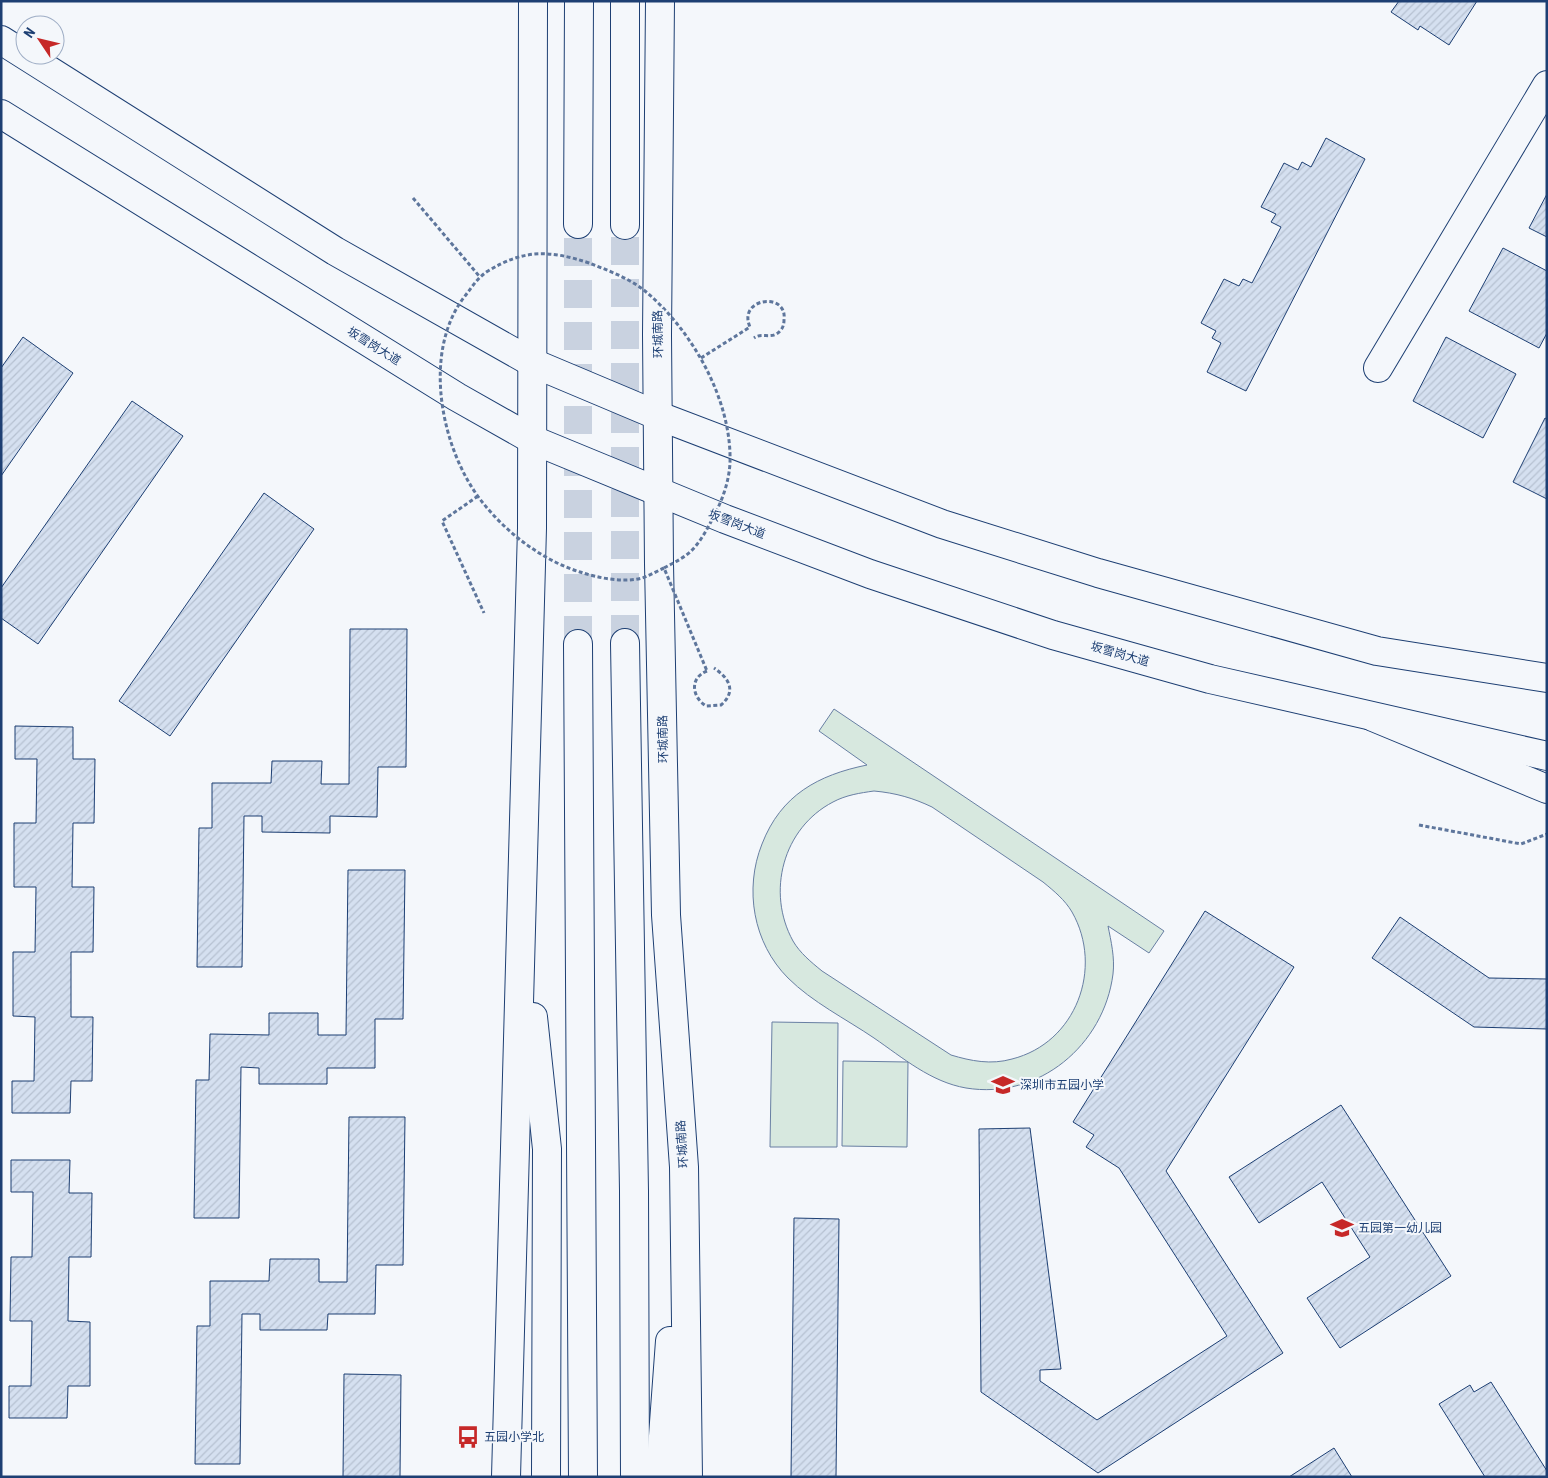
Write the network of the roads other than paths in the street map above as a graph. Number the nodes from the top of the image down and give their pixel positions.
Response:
1 (534, 1) edge
2 (578, 1) edge
3 (625, 1) edge
4 (660, 1) edge
5 (1, 40) edge
6 (1547, 85) edge
7 (1, 114) edge
8 (578, 224) tunnel mouth
9 (625, 225) tunnel mouth
10 (533, 363) junction
11 (1378, 368) dead end
12 (659, 416) junction
13 (532, 440) junction
14 (658, 492) junction
15 (625, 643) tunnel mouth
16 (578, 644) tunnel mouth
17 (1547, 678) edge
18 (1373, 717) junction
19 (1547, 756) edge
20 (1547, 789) edge
21 (522, 909) junction
22 (684, 1167) junction
23 (506, 1477) edge
24 (546, 1477) edge
25 (583, 1477) edge
26 (635, 1477) edge
27 (660, 1477) edge
28 (688, 1477) edge

1 - 10 main road
2 - 8 main road
3 - 9 main road
4 - 12 main road, 环城南路
5 - 10 main road
6 - 11 main road
7 - 13 main road, 坂雪岗大道
10 - 12 main road
10 - 13 main road
12 - 14 main road, 环城南路
12 - 17 main road
13 - 14 main road, 坂雪岗大道
13 - 21 main road
14 - 18 main road, 坂雪岗大道
14 - 22 main road, 环城南路
15 - 26 main road
16 - 25 main road
18 - 19 main road, 坂雪岗大道
18 - 20 main road
21 - 23 main road
21 - 24 main road
22 - 27 main road
22 - 28 main road, 环城南路

